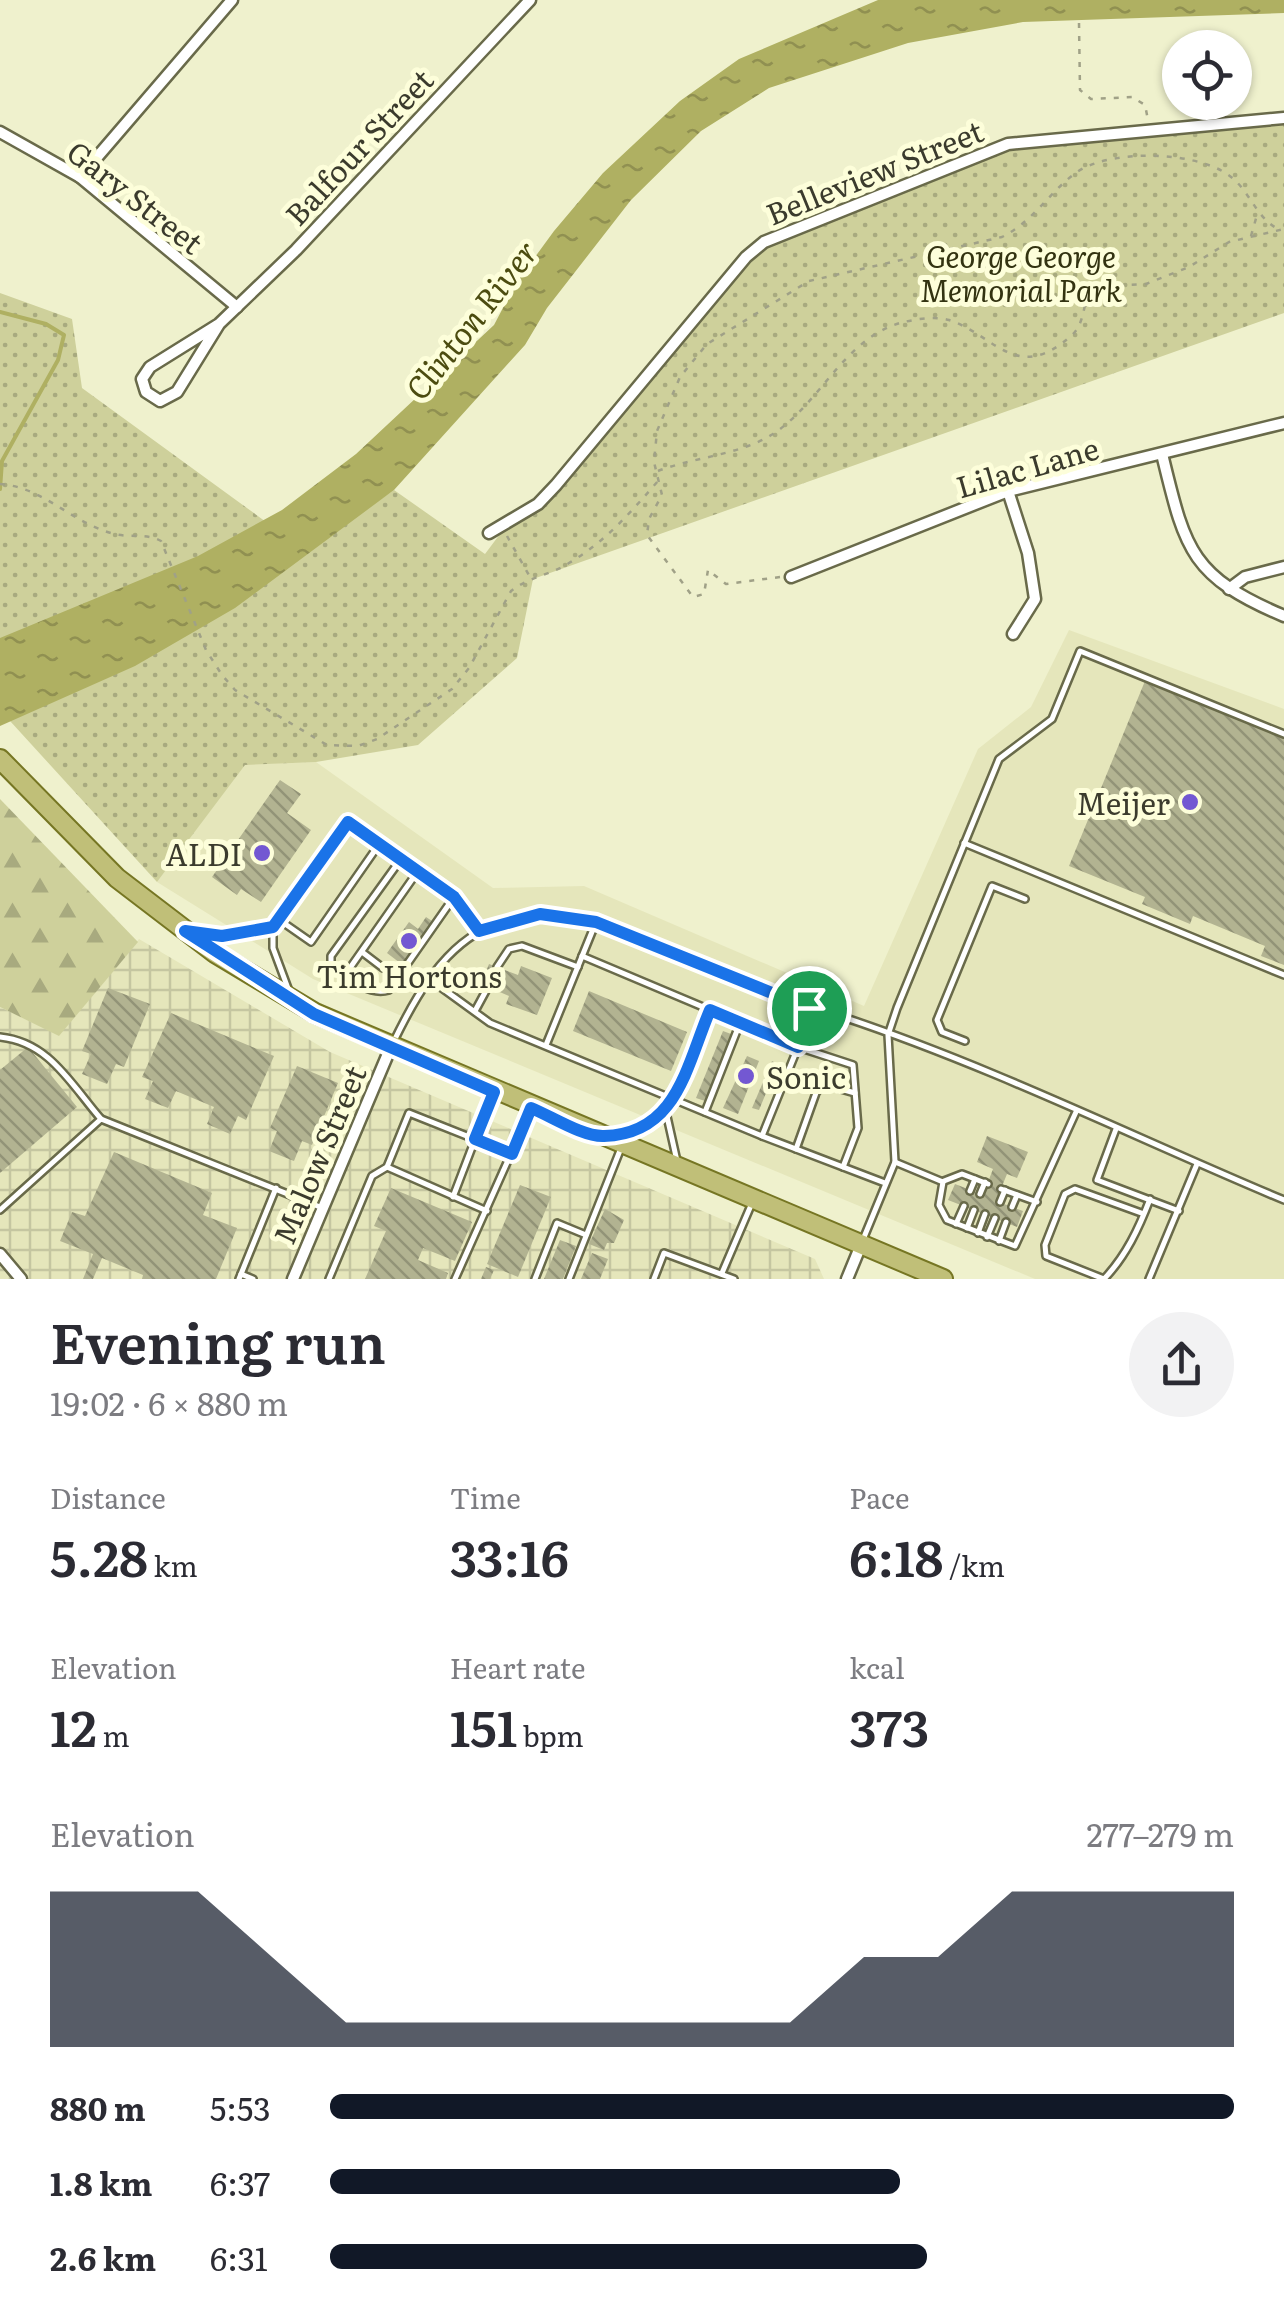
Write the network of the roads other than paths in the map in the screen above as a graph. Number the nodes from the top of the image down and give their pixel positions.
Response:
1 (232, 0) edge
2 (525, 1) edge
3 (1284, 118) edge
4 (0, 132) edge
5 (80, 177) junction
6 (236, 307) junction
7 (219, 324) junction
8 (1284, 423) edge
9 (1162, 454) junction
10 (1008, 491) junction
11 (488, 534) dead end
12 (1284, 566) edge
13 (791, 577) road end
14 (1229, 589) junction
15 (1284, 616) edge
16 (1012, 634) dead end
17 (1284, 734) edge
18 (0, 759) edge
19 (964, 843) junction
20 (380, 844) junction
21 (401, 858) junction
22 (418, 871) junction
23 (454, 897) junction
24 (1025, 898) dead end
25 (278, 920) junction
26 (596, 922) junction
27 (273, 927) junction
28 (185, 931) junction
29 (479, 931) junction
30 (362, 952) junction
31 (582, 956) junction
32 (497, 967) dead end
33 (578, 967) junction
34 (384, 968) dead end
35 (1284, 975) edge
36 (345, 976) junction
37 (428, 978) junction
38 (488, 987) dead end
39 (295, 1002) junction
40 (809, 1008) junction
41 (710, 1010) junction
42 (474, 1012) junction
43 (740, 1023) junction
44 (888, 1035) junction
45 (0, 1037) edge
46 (966, 1042) dead end
47 (546, 1046) junction
48 (798, 1047) junction
49 (390, 1049) junction
50 (494, 1092) junction
51 (855, 1093) junction
52 (673, 1098) junction
53 (531, 1108) junction
54 (666, 1112) junction
55 (705, 1112) junction
56 (1076, 1112) junction
57 (101, 1119) junction
58 (1116, 1129) junction
59 (762, 1136) junction
60 (601, 1137) junction
61 (475, 1139) junction
62 (622, 1146) junction
63 (796, 1149) junction
64 (512, 1154) junction
65 (895, 1162) junction
66 (1198, 1164) junction
67 (387, 1167) junction
68 (842, 1167) junction
69 (684, 1172) junction
70 (974, 1178) junction
71 (943, 1182) junction
72 (886, 1184) junction
73 (276, 1188) junction
74 (970, 1190) dead end
75 (980, 1194) dead end
76 (1016, 1194) junction
77 (453, 1196) junction
78 (753, 1200) junction
79 (1150, 1200) junction
80 (1284, 1200) edge
81 (1000, 1202) dead end
82 (1036, 1202) junction
83 (964, 1206) dead end
84 (1012, 1207) dead end
85 (323, 1208) junction
86 (0, 1210) edge
87 (974, 1210) dead end
88 (1179, 1210) junction
89 (488, 1211) junction
90 (985, 1214) dead end
91 (1144, 1214) junction
92 (994, 1218) dead end
93 (1006, 1222) dead end
94 (956, 1224) junction
95 (967, 1228) junction
96 (978, 1233) junction
97 (586, 1235) junction
98 (987, 1237) junction
99 (999, 1242) junction
100 (861, 1245) junction
101 (0, 1254) edge
102 (722, 1273) junction
103 (240, 1276) edge
104 (937, 1278) edge
105 (21, 1279) edge
106 (254, 1279) edge
107 (293, 1279) edge
108 (328, 1279) edge
109 (455, 1279) edge
110 (535, 1279) edge
111 (568, 1279) edge
112 (654, 1279) edge
113 (734, 1279) edge
114 (847, 1279) edge
115 (1149, 1279) edge

1 - 5 street
2 - 6 street, Balfour Street
3 - 11 street, Belleview Street
4 - 5 street, Gary Street
5 - 6 street, Gary Street
6 - 7 street, Balfour Street
7 - 7 street, Balfour Street
8 - 9 street, Lilac Lane
9 - 10 street, Lilac Lane
9 - 14 street
10 - 13 street, Lilac Lane
10 - 16 street
12 - 14 street
14 - 15 street
17 - 19 lane
18 - 28 main road
19 - 35 lane
19 - 44 lane
20 - 21 lane
20 - 25 lane
20 - 25 lane
21 - 22 lane
21 - 36 lane
22 - 23 lane
22 - 30 lane
23 - 29 lane
23 - 36 lane
24 - 46 lane
25 - 27 lane
26 - 29 lane
26 - 31 lane
26 - 40 lane
27 - 28 lane
27 - 39 lane
28 - 39 main road
29 - 37 lane
30 - 34 lane
30 - 36 lane
31 - 33 lane
31 - 41 lane
32 - 33 lane
33 - 47 lane
37 - 42 lane
37 - 49 lane
38 - 42 lane
39 - 49 main road
40 - 44 lane
40 - 48 lane
41 - 43 lane
41 - 52 lane
42 - 47 lane
43 - 48 lane
43 - 55 lane
44 - 56 lane
44 - 65 lane
45 - 57 lane
47 - 52 lane
48 - 51 lane
48 - 59 lane
49 - 50 main road
49 - 85 street, Malow Street
50 - 53 main road
50 - 61 lane
51 - 63 lane
51 - 68 lane
52 - 54 lane
52 - 55 lane
53 - 60 main road
53 - 64 lane
54 - 60 lane
54 - 69 lane
55 - 59 lane
56 - 58 lane
56 - 82 lane
57 - 73 lane
57 - 86 lane
58 - 66 lane
58 - 79 lane
59 - 63 lane
60 - 62 main road
61 - 64 lane
61 - 67 lane
61 - 77 lane
62 - 69 main road
62 - 97 lane
63 - 68 lane
64 - 89 lane
65 - 71 lane
65 - 72 lane
66 - 80 lane
66 - 88 lane
67 - 77 lane
67 - 108 lane
68 - 72 lane
69 - 78 main road
70 - 71 lane
70 - 74 lane
70 - 75 lane
71 - 94 lane
72 - 100 lane
73 - 85 lane
73 - 103 lane
76 - 81 lane
76 - 82 lane
76 - 84 lane
77 - 89 lane
78 - 100 main road
78 - 102 lane
79 - 88 lane
79 - 91 lane
82 - 99 lane
83 - 94 lane
85 - 107 street, Malow Street
87 - 95 lane
88 - 115 lane
89 - 109 lane
90 - 96 lane
91 - 91 lane
92 - 98 lane
93 - 99 lane
94 - 95 lane
95 - 96 lane
96 - 98 lane
97 - 110 lane
97 - 111 lane
98 - 99 lane
100 - 104 main road
100 - 114 street
101 - 105 street
102 - 112 lane
102 - 113 lane
103 - 106 lane

